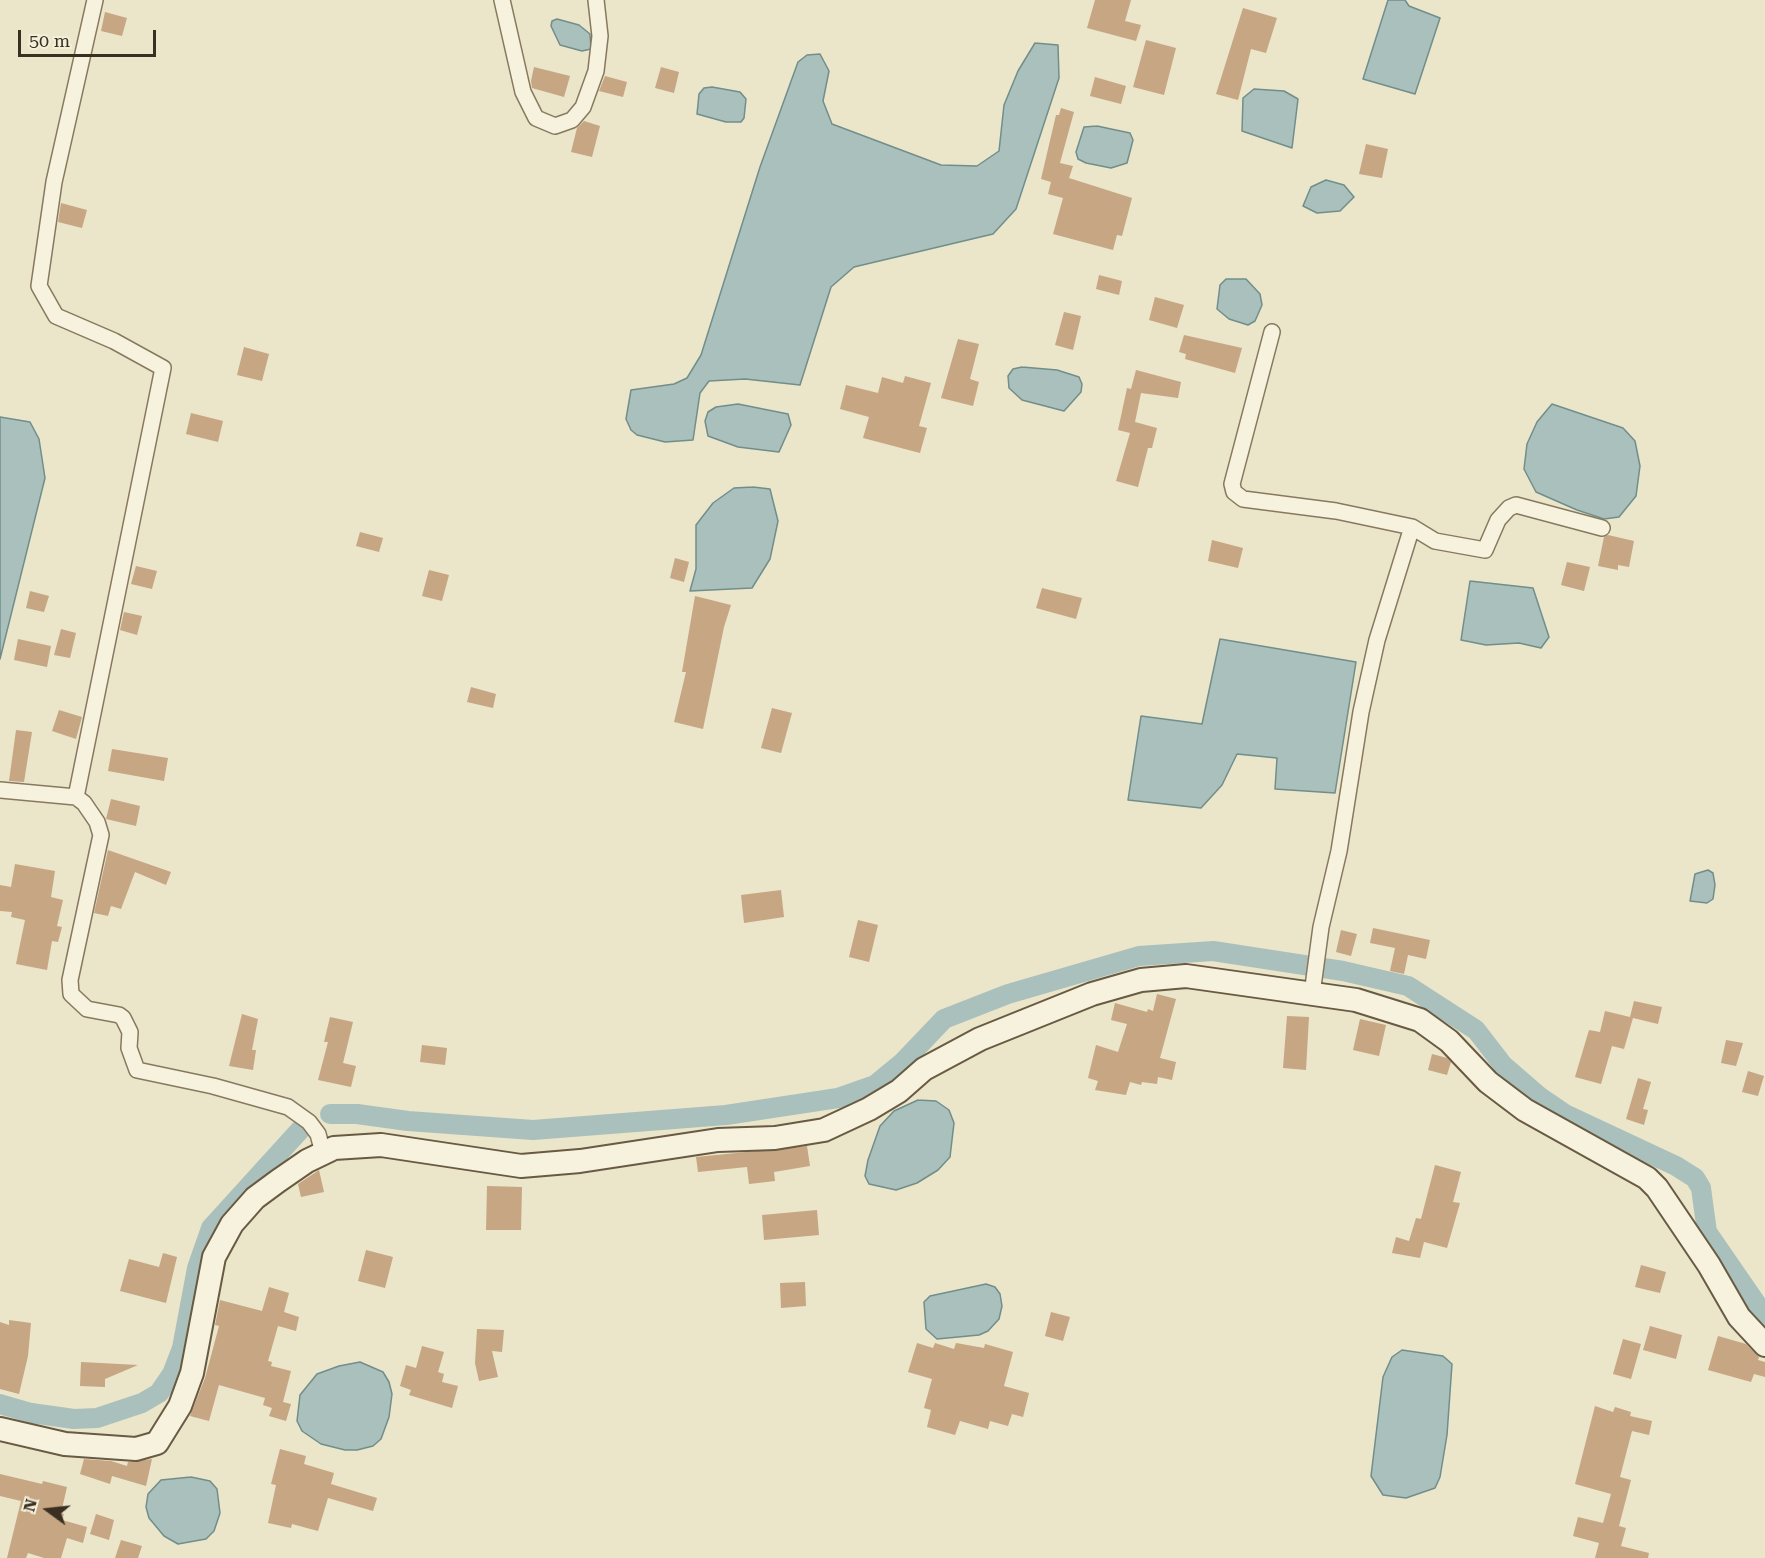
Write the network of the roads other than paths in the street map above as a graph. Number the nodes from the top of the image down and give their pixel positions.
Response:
1 (95, 0) edge
2 (502, 0) edge
3 (596, 0) edge
4 (1272, 332) dead end
5 (1412, 527) junction
6 (1602, 528) dead end
7 (0, 790) edge
8 (76, 797) junction
9 (1312, 994) junction
10 (323, 1153) junction
11 (1765, 1345) edge
12 (0, 1429) edge

1 - 8 street
2 - 3 street
4 - 5 street
5 - 6 street
5 - 9 street
7 - 8 street
8 - 10 street
9 - 10 street
9 - 11 street
10 - 12 street

